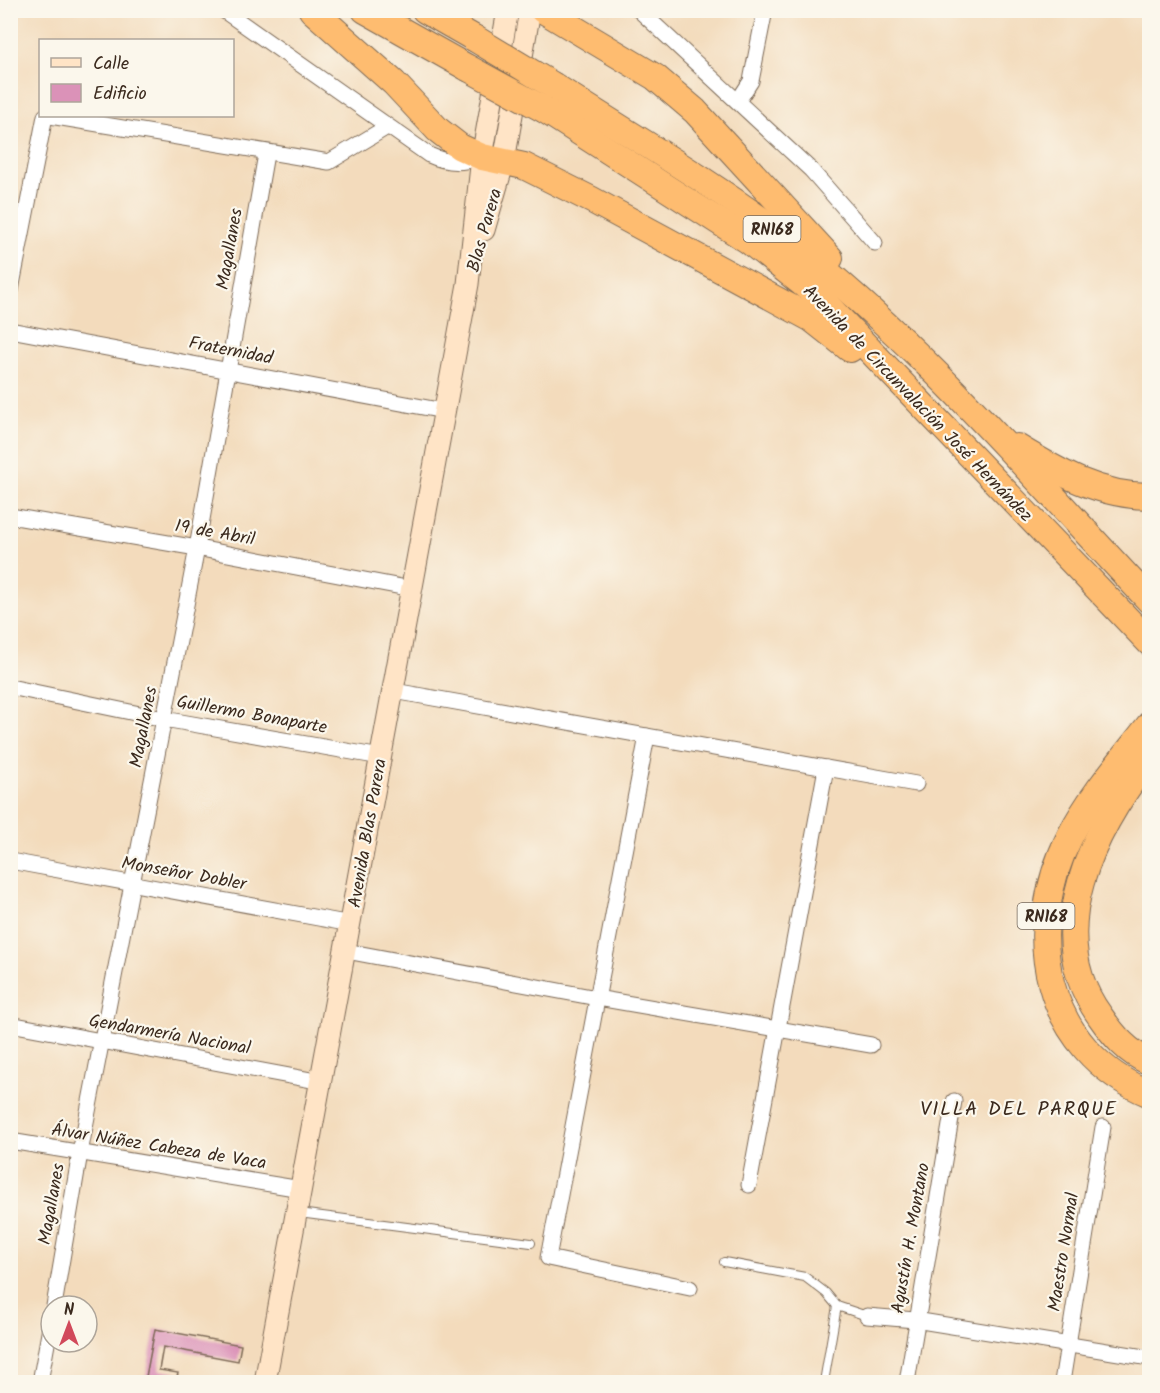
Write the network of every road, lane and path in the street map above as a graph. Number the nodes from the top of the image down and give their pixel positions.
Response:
1 (223, 10) edge
2 (312, 10) edge
3 (365, 10) edge
4 (425, 10) edge
5 (508, 10) edge
6 (530, 10) edge
7 (543, 10) edge
8 (765, 10) edge
9 (641, 11) edge
10 (738, 101) junction
11 (45, 117) edge
12 (56, 117) edge
13 (387, 127) junction
14 (266, 154) junction
15 (493, 159) junction
16 (875, 243) dead end
17 (468, 284) joint
18 (10, 295) edge
19 (874, 316) junction
20 (10, 330) edge
21 (228, 369) junction
22 (964, 404) junction
23 (444, 411) junction
24 (940, 424) junction
25 (1149, 496) edge
26 (10, 516) edge
27 (197, 548) junction
28 (412, 589) junction
29 (1149, 601) edge
30 (1149, 643) edge
31 (10, 687) edge
32 (394, 691) junction
33 (164, 719) junction
34 (1149, 724) edge
35 (647, 736) junction
36 (381, 757) junction
37 (1149, 757) edge
38 (826, 768) junction
39 (916, 784) dead end
40 (10, 861) edge
41 (132, 883) junction
42 (351, 924) junction
43 (346, 951) junction
44 (597, 999) junction
45 (10, 1024) edge
46 (779, 1030) junction
47 (101, 1041) junction
48 (871, 1045) dead end
49 (1149, 1062) edge
50 (322, 1082) junction
51 (1149, 1094) edge
52 (954, 1101) dead end
53 (1103, 1127) dead end
54 (10, 1141) edge
55 (80, 1154) junction
56 (749, 1185) dead end
57 (301, 1189) junction
58 (297, 1213) junction
59 (531, 1243) dead end
60 (724, 1262) dead end
61 (690, 1288) dead end
62 (56, 1294) edge
63 (837, 1306) junction
64 (867, 1316) joint
65 (915, 1320) junction
66 (1067, 1345) junction
67 (45, 1354) edge
68 (1149, 1358) edge
69 (40, 1383) edge
70 (265, 1383) edge
71 (824, 1383) edge
72 (906, 1383) edge
73 (1062, 1383) edge

1 - 13 street
2 - 15 highway
3 - 24 highway, Avenida de Circunvalación José Hernández / RN168, bridge
4 - 19 highway, Avenida de Circunvalación José Hernández / RN168, bridge
5 - 15 main road, Blas Parera
6 - 15 main road, Blas Parera
7 - 19 highway
8 - 10 street
9 - 10 street
10 - 16 street
11 - 18 street
12 - 14 street
13 - 14 street
13 - 15 street
14 - 21 street, Magallanes
15 - 17 main road, Blas Parera
15 - 24 highway
17 - 23 main road, Avenida Blas Parera
19 - 22 highway, Avenida de Circunvalación José Hernández / RN168
20 - 21 street, Fraternidad
21 - 23 street, Fraternidad
21 - 27 street, Magallanes
22 - 25 highway, RN168
22 - 29 highway, Avenida de Circunvalación José Hernández
23 - 28 main road, Avenida Blas Parera
24 - 30 highway, Avenida de Circunvalación José Hernández / RN168
26 - 27 street, 19 de Abril
27 - 28 street, 19 de Abril
27 - 33 street, Magallanes
28 - 32 main road, Avenida Blas Parera
31 - 33 street, Guillermo Bonaparte
32 - 35 street
32 - 36 main road, Avenida Blas Parera
33 - 36 street, Guillermo Bonaparte
33 - 41 street, Magallanes
34 - 51 highway, RN168
35 - 38 street
35 - 44 street
36 - 42 main road, Avenida Blas Parera
37 - 49 highway, RN168
38 - 39 street
38 - 46 street
40 - 41 street, Monseñor Dobler
41 - 42 street, Monseñor Dobler
41 - 47 street, Magallanes
42 - 43 main road, Avenida Blas Parera
43 - 44 street
43 - 50 main road, Avenida Blas Parera
44 - 46 street
44 - 61 street
45 - 47 street, Gendarmería Nacional
46 - 48 street
46 - 56 street
47 - 50 street, Gendarmería Nacional
47 - 55 street, Magallanes
50 - 57 main road, Avenida Blas Parera
52 - 65 street, Agustín H. Montano
53 - 66 street, Maestro Normal
54 - 55 street, Álvar Núñez Cabeza de Vaca
55 - 57 street, Álvar Núñez Cabeza de Vaca
55 - 62 street, Magallanes
57 - 58 main road, Avenida Blas Parera
58 - 59 lane
58 - 70 main road, Avenida Blas Parera
60 - 63 lane
63 - 64 lane
63 - 71 lane
64 - 65 street
65 - 66 street
65 - 72 street, Agustín H. Montano
66 - 68 street
66 - 73 street, Maestro Normal
67 - 69 street

